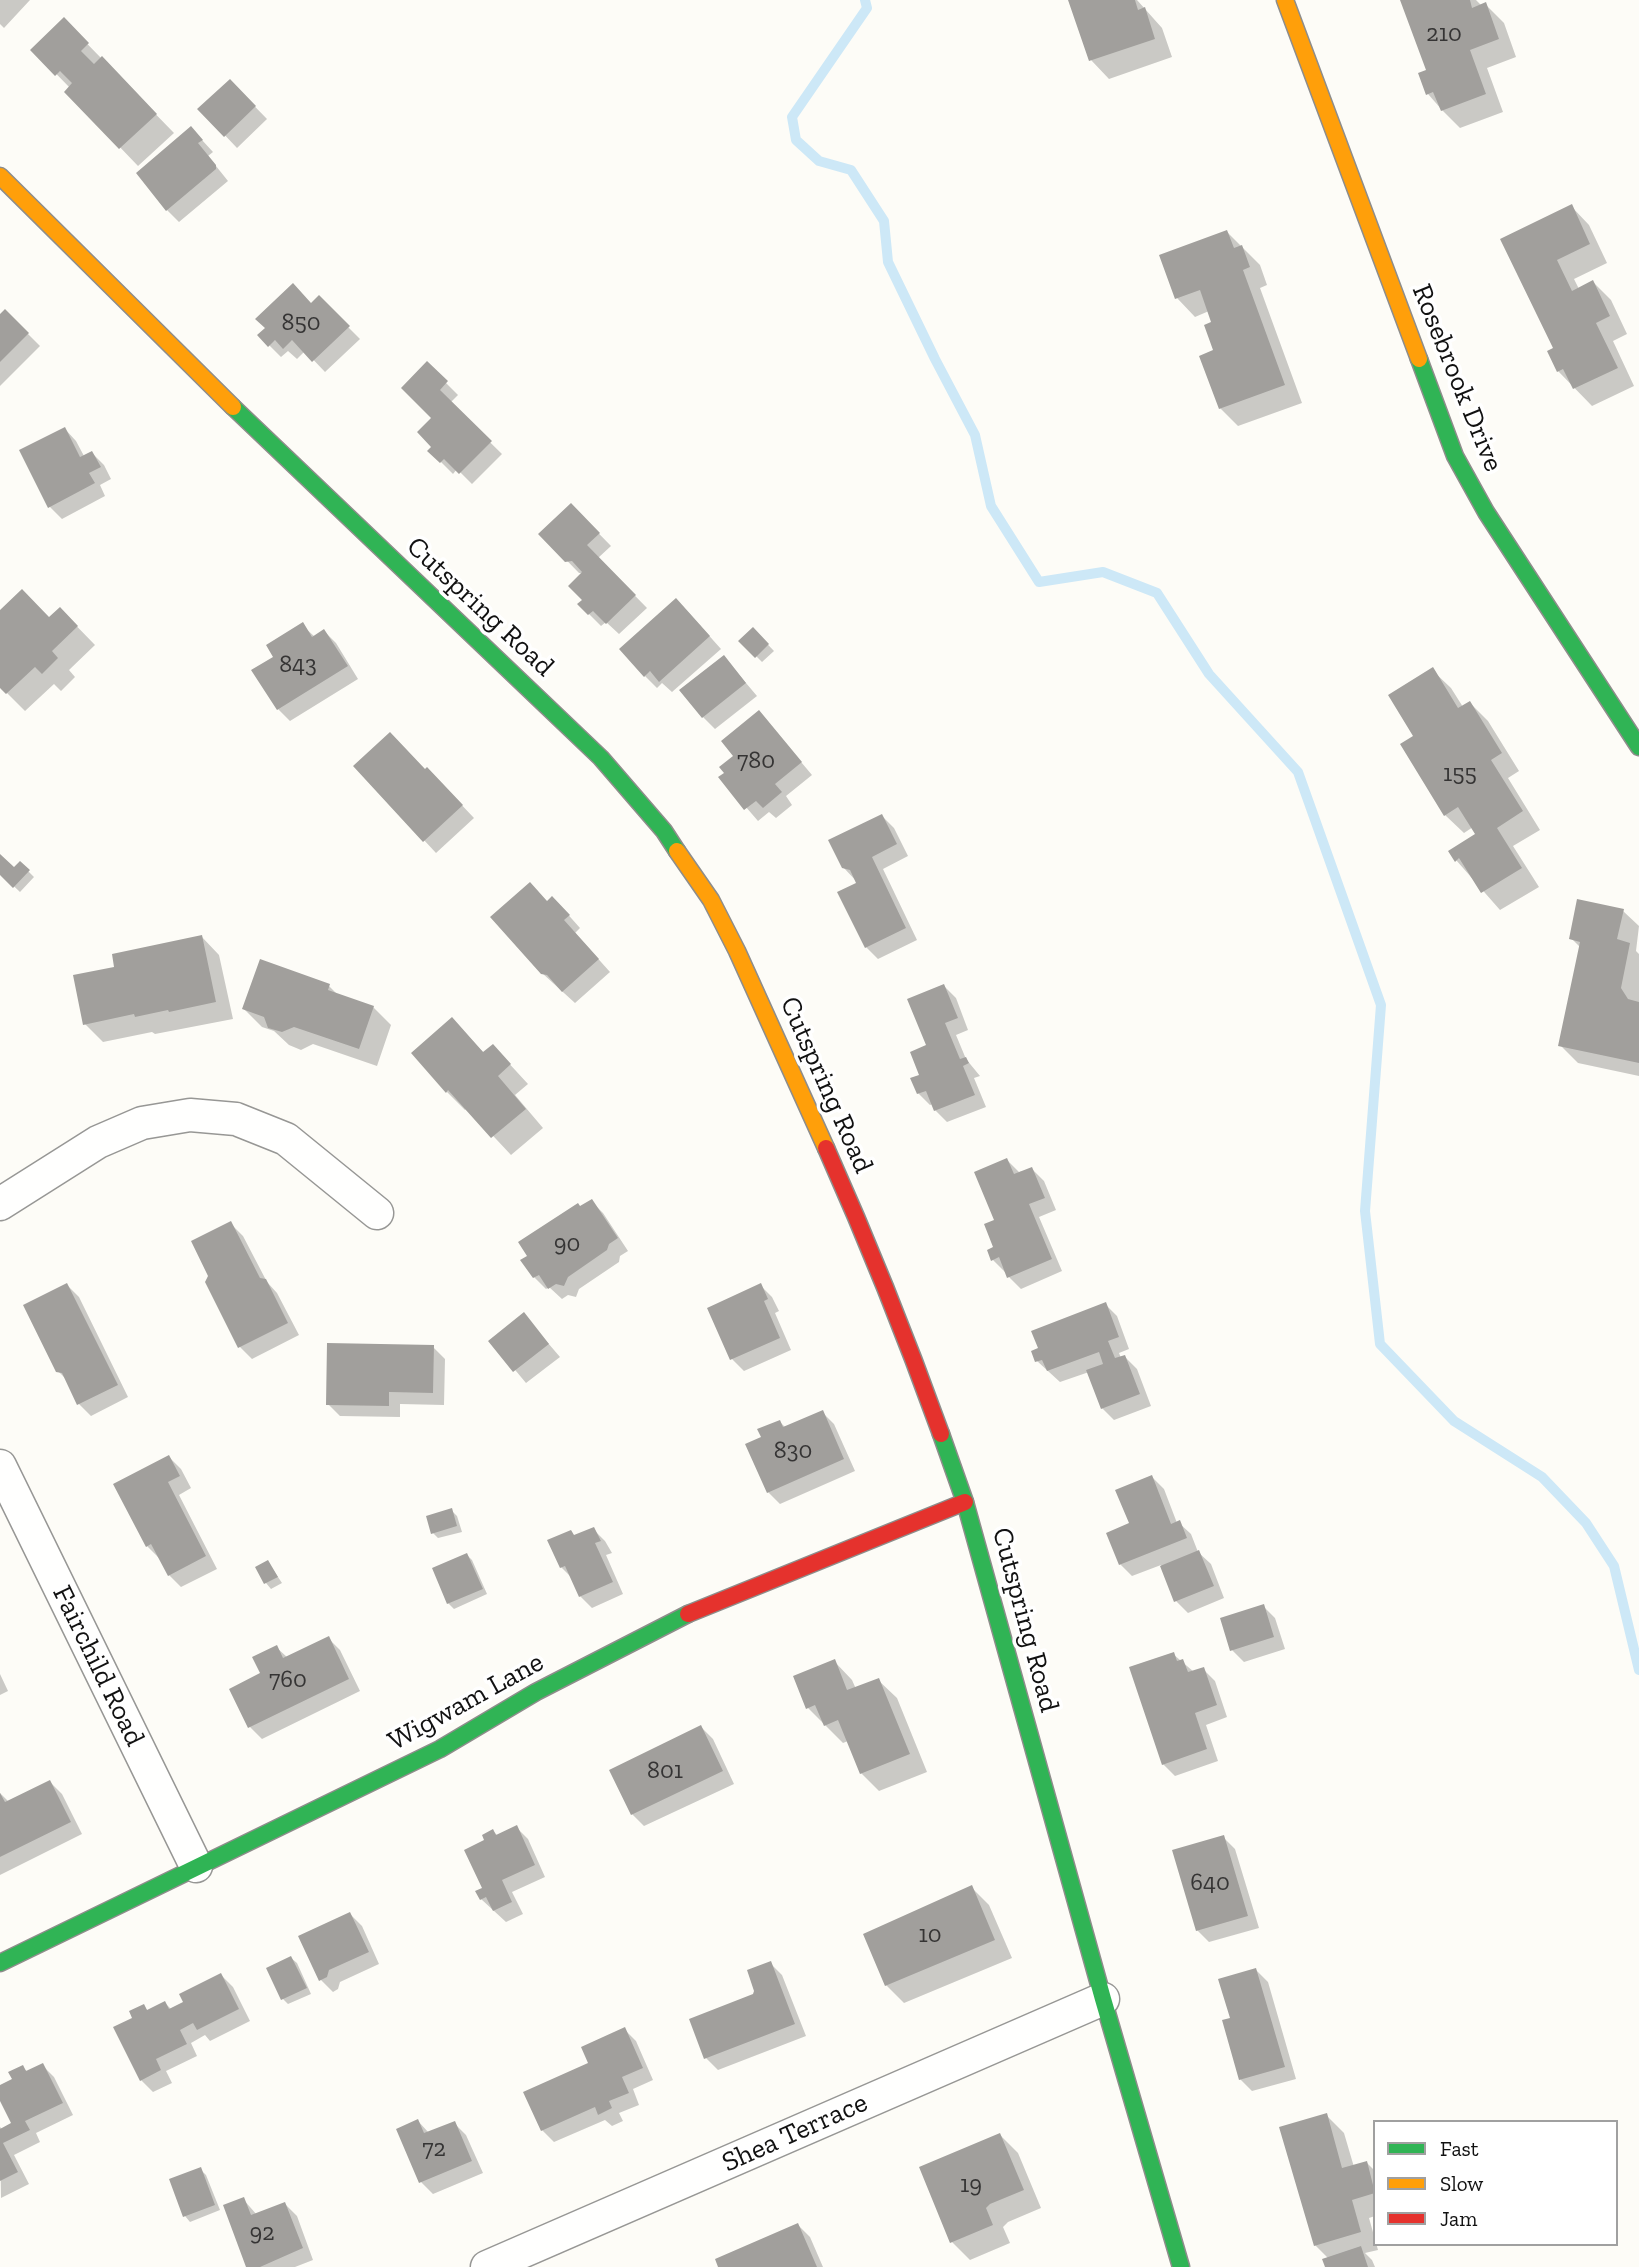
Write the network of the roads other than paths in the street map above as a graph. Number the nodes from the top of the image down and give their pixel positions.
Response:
1 (1285, 0) edge
2 (0, 176) edge
3 (1639, 747) edge
4 (0, 1204) edge
5 (377, 1213) dead end
6 (0, 1466) edge
7 (965, 1502) junction
8 (196, 1866) junction
9 (0, 1963) edge
10 (1103, 1998) junction
11 (487, 2267) edge
12 (1181, 2267) edge

1 - 3 street, Rosebrook Drive
2 - 7 street, Cutspring Road
4 - 5 street
6 - 8 street, Fairchild Road
7 - 8 street, Wigwam Lane
7 - 10 street, Cutspring Road
8 - 9 street, Wigwam Lane
10 - 11 street, Shea Terrace
10 - 12 street, Cutspring Road

